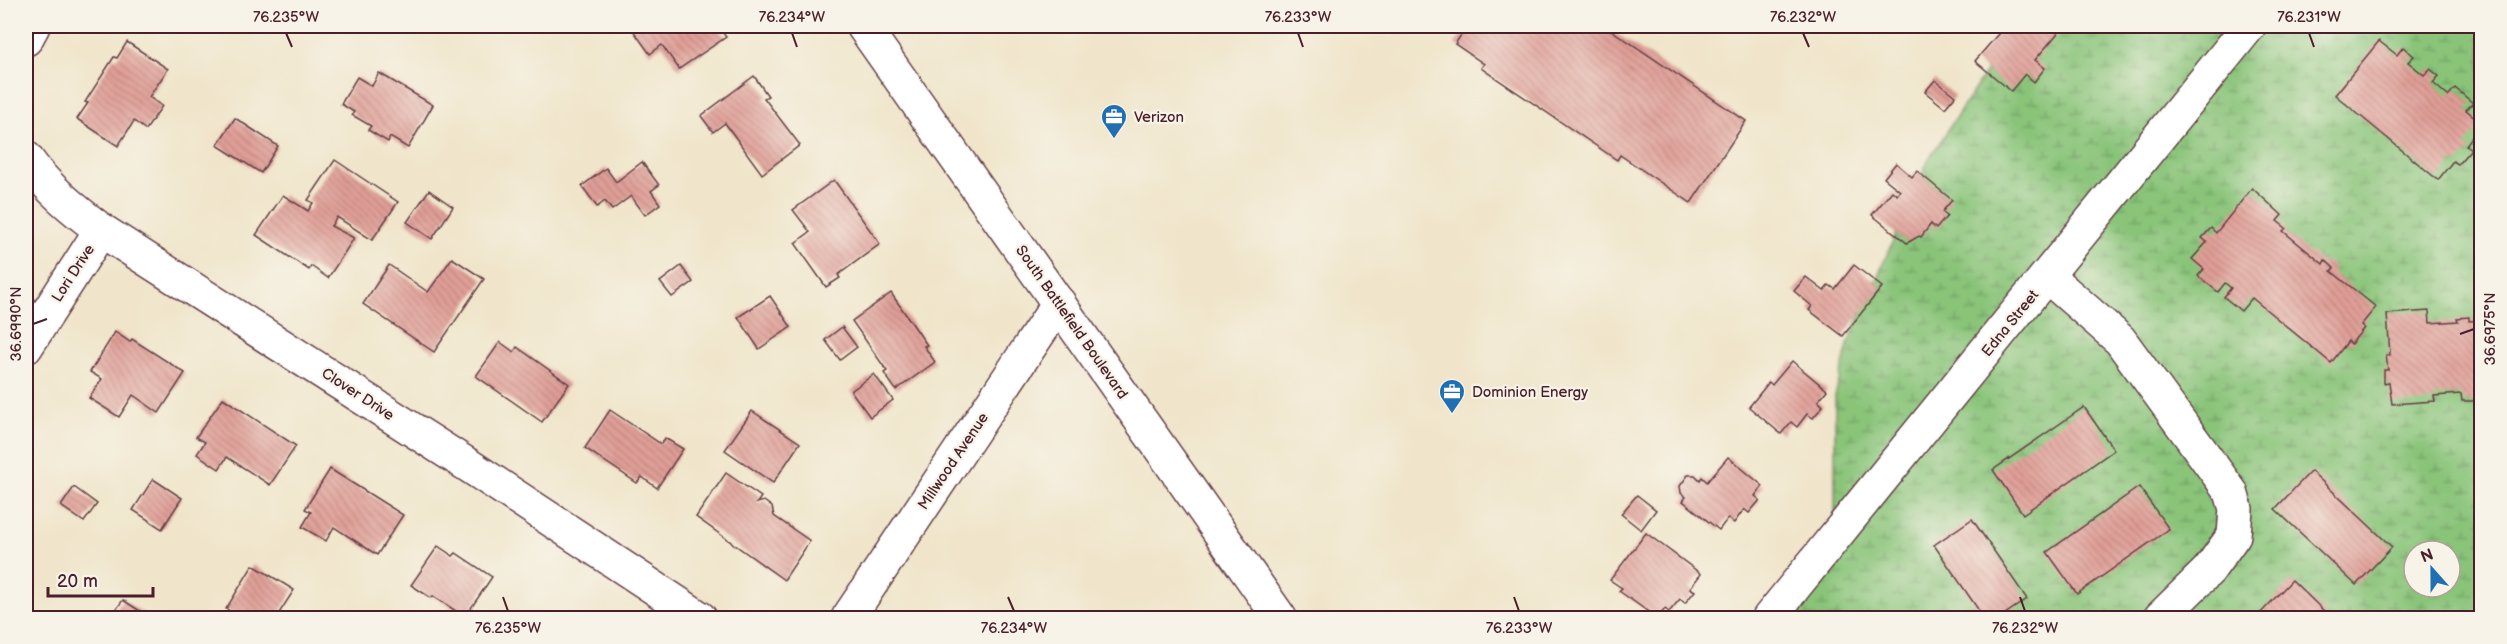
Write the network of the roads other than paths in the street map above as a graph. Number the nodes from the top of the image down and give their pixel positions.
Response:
1 (33, 26) edge
2 (863, 26) edge
3 (2249, 26) edge
4 (26, 39) edge
5 (26, 158) edge
6 (101, 230) junction
7 (2047, 276) junction
8 (1059, 303) junction
9 (26, 347) edge
10 (700, 618) edge
11 (848, 618) edge
12 (1280, 618) edge
13 (1769, 618) edge
14 (2160, 618) edge

1 - 4 street
2 - 8 street, South Battlefield Boulevard
3 - 7 street, Edna Street
5 - 6 street, Clover Drive
6 - 9 street, Lori Drive
6 - 10 street, Clover Drive
7 - 13 street, Edna Street
7 - 14 street
8 - 11 street, Millwood Avenue
8 - 12 street, South Battlefield Boulevard

